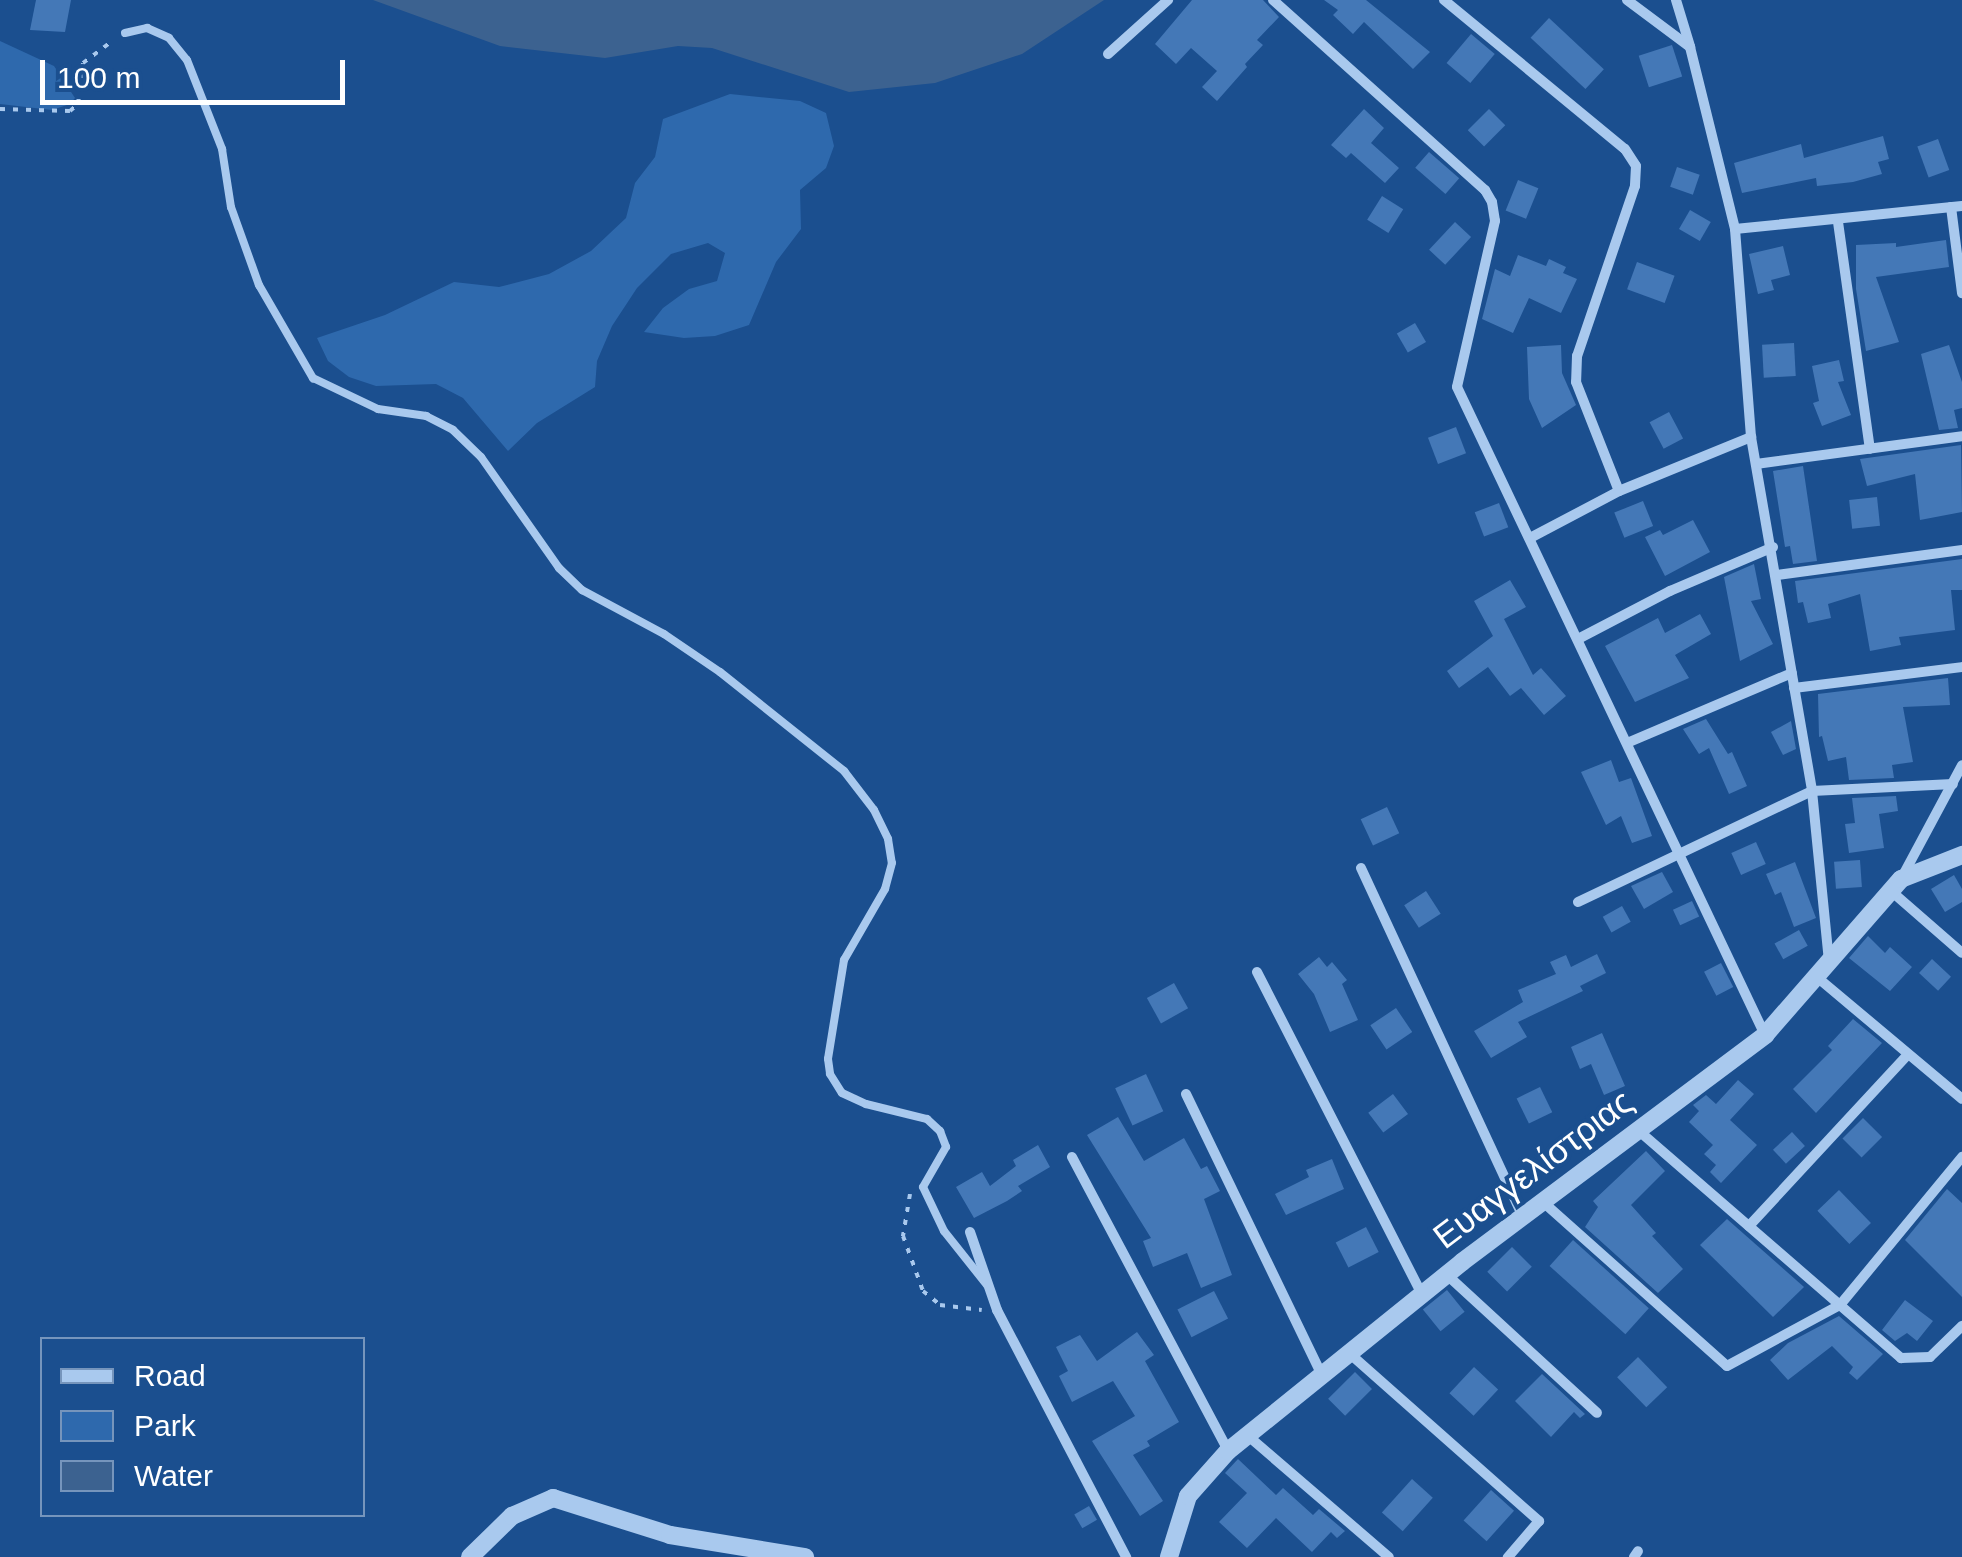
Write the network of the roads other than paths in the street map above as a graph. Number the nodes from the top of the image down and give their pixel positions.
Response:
1 (1168, 0) edge
2 (1273, 0) edge
3 (1444, 0) edge
4 (1627, 0) edge
5 (1676, 0) edge
6 (125, 33) road end
7 (1690, 47) junction
8 (1108, 54) dead end
9 (1956, 206) edge
10 (1838, 222) junction
11 (1735, 229) junction
12 (1962, 293) edge
13 (1962, 436) edge
14 (1750, 437) junction
15 (1870, 449) junction
16 (1756, 464) junction
17 (1620, 491) junction
18 (1530, 538) junction
19 (1773, 547) junction
20 (1962, 550) edge
21 (1777, 575) junction
22 (1578, 639) junction
23 (1962, 667) edge
24 (1792, 673) junction
25 (1794, 688) junction
26 (1627, 743) junction
27 (1962, 765) edge
28 (1953, 784) junction
29 (1812, 791) junction
30 (1678, 853) junction
31 (1962, 855) edge
32 (1361, 868) dead end
33 (1896, 885) junction
34 (1578, 902) dead end
35 (1962, 953) edge
36 (1257, 972) dead end
37 (1824, 972) junction
38 (1765, 1035) junction
39 (1908, 1054) junction
40 (1186, 1094) dead end
41 (1962, 1099) edge
42 (1639, 1131) junction
43 (1072, 1157) dead end
44 (1962, 1157) edge
45 (1543, 1202) junction
46 (1523, 1217) junction
47 (1749, 1226) junction
48 (970, 1232) dead end
49 (1446, 1274) junction
50 (988, 1286) junction
51 (1422, 1294) junction
52 (1840, 1305) junction
53 (1962, 1326) edge
54 (1349, 1353) junction
55 (1322, 1375) junction
56 (1597, 1414) dead end
57 (1247, 1435) junction
58 (1228, 1451) junction
59 (470, 1557) edge
60 (805, 1557) edge
61 (1126, 1557) edge
62 (1169, 1557) edge
63 (1389, 1557) edge
64 (1508, 1557) edge

1 - 8 street
2 - 18 street
3 - 17 street
4 - 7 street
5 - 7 street
6 - 50 lane
7 - 11 street
9 - 10 street
9 - 12 street
10 - 11 street
10 - 15 street
11 - 14 street
13 - 15 street
14 - 16 street
14 - 17 street
15 - 16 street
16 - 19 street
17 - 18 street
18 - 22 street
19 - 21 street
19 - 22 street
20 - 21 street
21 - 24 street
22 - 26 street
23 - 25 street
24 - 25 street
24 - 26 street
25 - 29 street
26 - 30 street
27 - 28 street
28 - 29 street
28 - 33 street
29 - 30 street
29 - 37 street
30 - 34 street
30 - 38 street
31 - 33 street, Ευαγγελίστριας
32 - 46 street
33 - 35 street
33 - 37 street, Ευαγγελίστριας
36 - 51 street
37 - 38 street, Ευαγγελίστριας
37 - 39 street
38 - 42 street, Ευαγγελίστριας
39 - 41 street
39 - 47 street
40 - 55 street
42 - 45 street, Ευαγγελίστριας
42 - 47 street
43 - 58 street
44 - 52 street
45 - 46 street, Ευαγγελίστριας
45 - 52 street
46 - 49 street, Ευαγγελίστριας
47 - 52 street
48 - 50 street
49 - 51 street, Ευαγγελίστριας
49 - 56 street
50 - 61 street
51 - 54 street, Ευαγγελίστριας
52 - 53 street
54 - 55 street, Ευαγγελίστριας
54 - 64 street
55 - 57 street, Ευαγγελίστριας
57 - 58 street, Ευαγγελίστριας
57 - 63 street
58 - 62 street, Ευαγγελίστριας
59 - 60 street

